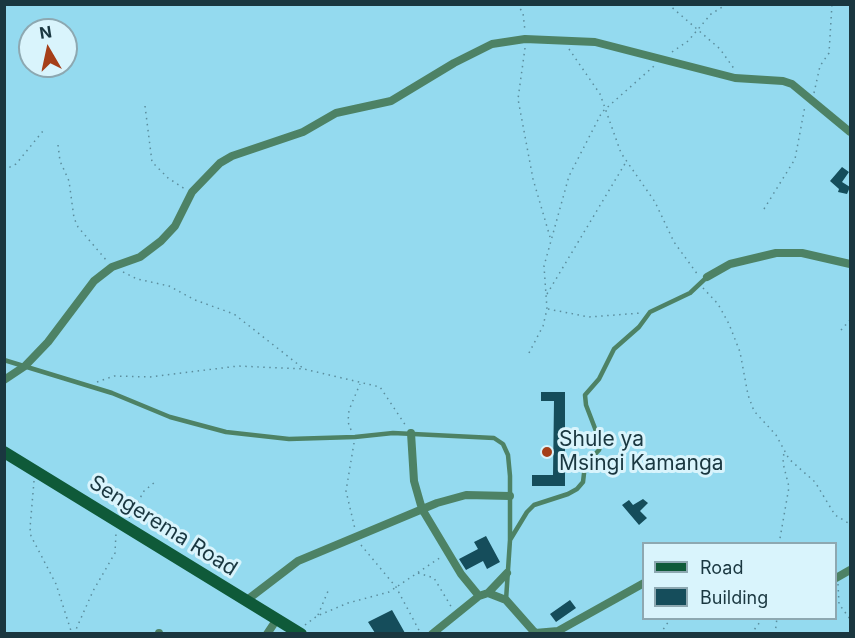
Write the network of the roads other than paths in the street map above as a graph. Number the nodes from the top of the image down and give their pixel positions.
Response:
1 (850, 132) edge
2 (850, 264) edge
3 (703, 281) joint
4 (4, 360) edge
5 (25, 366) junction
6 (4, 380) edge
7 (411, 433) junction
8 (4, 452) edge
9 (510, 496) junction
10 (422, 509) junction
11 (510, 540) junction
12 (850, 570) edge
13 (507, 573) junction
14 (837, 578) edge
15 (642, 584) edge
16 (483, 594) junction
17 (247, 600) junction
18 (506, 600) junction
19 (277, 619) junction
20 (299, 632) edge
21 (267, 633) edge
22 (432, 633) edge
23 (536, 633) edge

1 - 5 street
2 - 3 street
3 - 11 lane
4 - 5 lane
5 - 6 street
5 - 7 lane
7 - 9 lane
7 - 10 street
8 - 17 main road, Sengerema Road
9 - 10 street
9 - 11 lane
10 - 16 street
10 - 17 street
11 - 13 lane
12 - 14 street
13 - 16 street
13 - 18 lane
15 - 23 street
16 - 18 street
16 - 22 street
17 - 19 main road, Sengerema Road
18 - 23 street
19 - 20 main road, Sengerema Road
19 - 21 street

